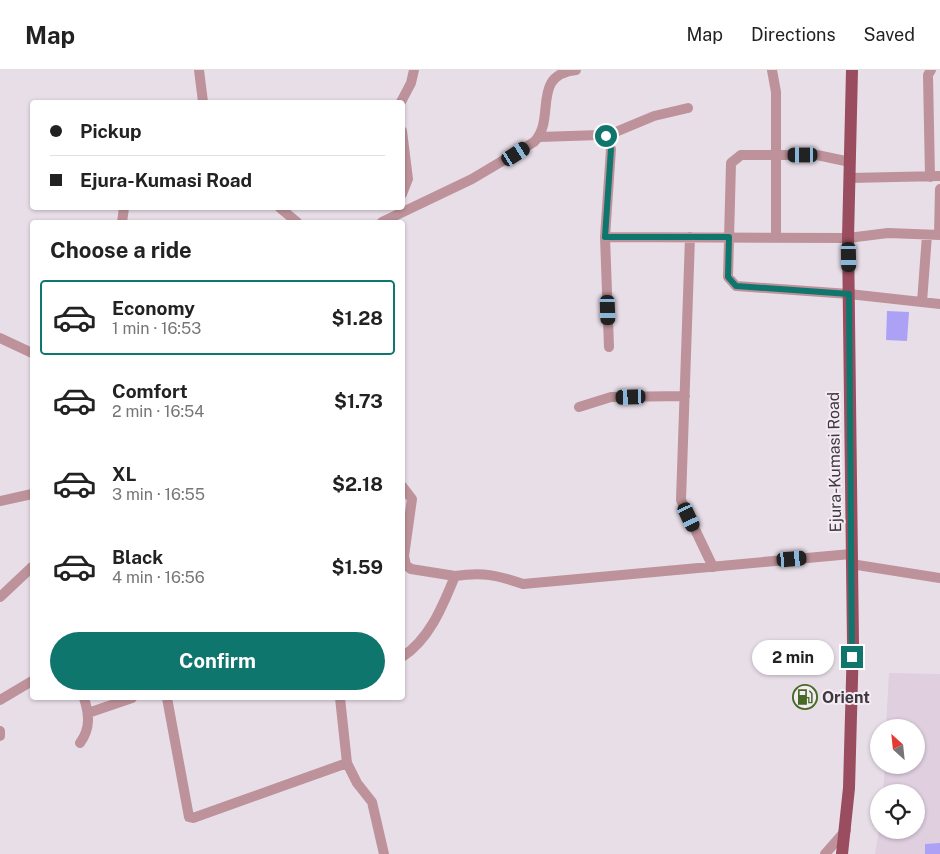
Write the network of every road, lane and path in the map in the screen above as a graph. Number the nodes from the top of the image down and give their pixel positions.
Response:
1 (199, 70) edge
2 (414, 70) edge
3 (576, 70) edge
4 (772, 70) edge
5 (852, 70) edge
6 (930, 70) edge
7 (203, 100) edge
8 (402, 100) edge
9 (688, 108) dead end
10 (539, 136) junction
11 (606, 136) junction
12 (405, 155) edge
13 (776, 155) junction
14 (850, 162) junction
15 (935, 176) edge
16 (850, 178) junction
17 (405, 186) edge
18 (940, 189) edge
19 (282, 210) edge
20 (392, 210) edge
21 (295, 220) edge
22 (385, 220) edge
23 (387, 220) edge
24 (927, 235) junction
25 (939, 235) edge
26 (605, 237) junction
27 (690, 237) junction
28 (729, 237) junction
29 (776, 238) junction
30 (848, 238) junction
31 (849, 294) junction
32 (922, 302) junction
33 (940, 304) edge
34 (0, 338) edge
35 (609, 348) dead end
36 (30, 352) edge
37 (685, 396) junction
38 (579, 407) dead end
39 (405, 490) edge
40 (30, 494) edge
41 (0, 502) edge
42 (405, 549) edge
43 (851, 559) junction
44 (405, 560) edge
45 (713, 567) junction
46 (30, 569) edge
47 (455, 576) junction
48 (940, 578) edge
49 (0, 597) edge
50 (405, 654) edge
51 (30, 682) edge
52 (0, 700) edge
53 (85, 700) edge
54 (126, 700) edge
55 (168, 700) edge
56 (340, 700) edge
57 (88, 713) junction
58 (0, 731) edge
59 (0, 736) edge
60 (80, 742) dead end
61 (347, 763) junction
62 (846, 830) junction
63 (384, 854) edge
64 (825, 854) edge
65 (842, 854) edge

1 - 7 street
2 - 8 street
3 - 10 street
4 - 13 street
5 - 14 main road, Ejura-Kumasi Road
6 - 15 street
9 - 11 street
10 - 11 street
10 - 23 street
11 - 26 street
12 - 17 street
13 - 14 street
13 - 28 street
13 - 29 street
14 - 16 main road, Ejura-Kumasi Road
15 - 16 street
16 - 30 main road, Ejura-Kumasi Road
18 - 25 street
19 - 21 street
20 - 22 street
24 - 25 street
24 - 30 street
24 - 32 street
26 - 27 street
26 - 35 street
27 - 28 street
27 - 37 street
28 - 29 street
28 - 31 street
29 - 30 street
30 - 31 main road, Ejura-Kumasi Road
31 - 32 street
31 - 43 main road, Ejura-Kumasi Road
32 - 33 street
34 - 36 street
37 - 38 street
37 - 45 street
39 - 42 street
40 - 41 street
43 - 45 street
43 - 48 street
43 - 62 main road, Ejura-Kumasi Road
44 - 47 street
45 - 47 street
46 - 49 street
47 - 50 street
51 - 52 street
53 - 57 street
54 - 57 street
55 - 61 street
56 - 61 street
57 - 60 street
58 - 59 street
61 - 63 street
62 - 64 street
62 - 65 main road, Ejura-Kumasi Road

